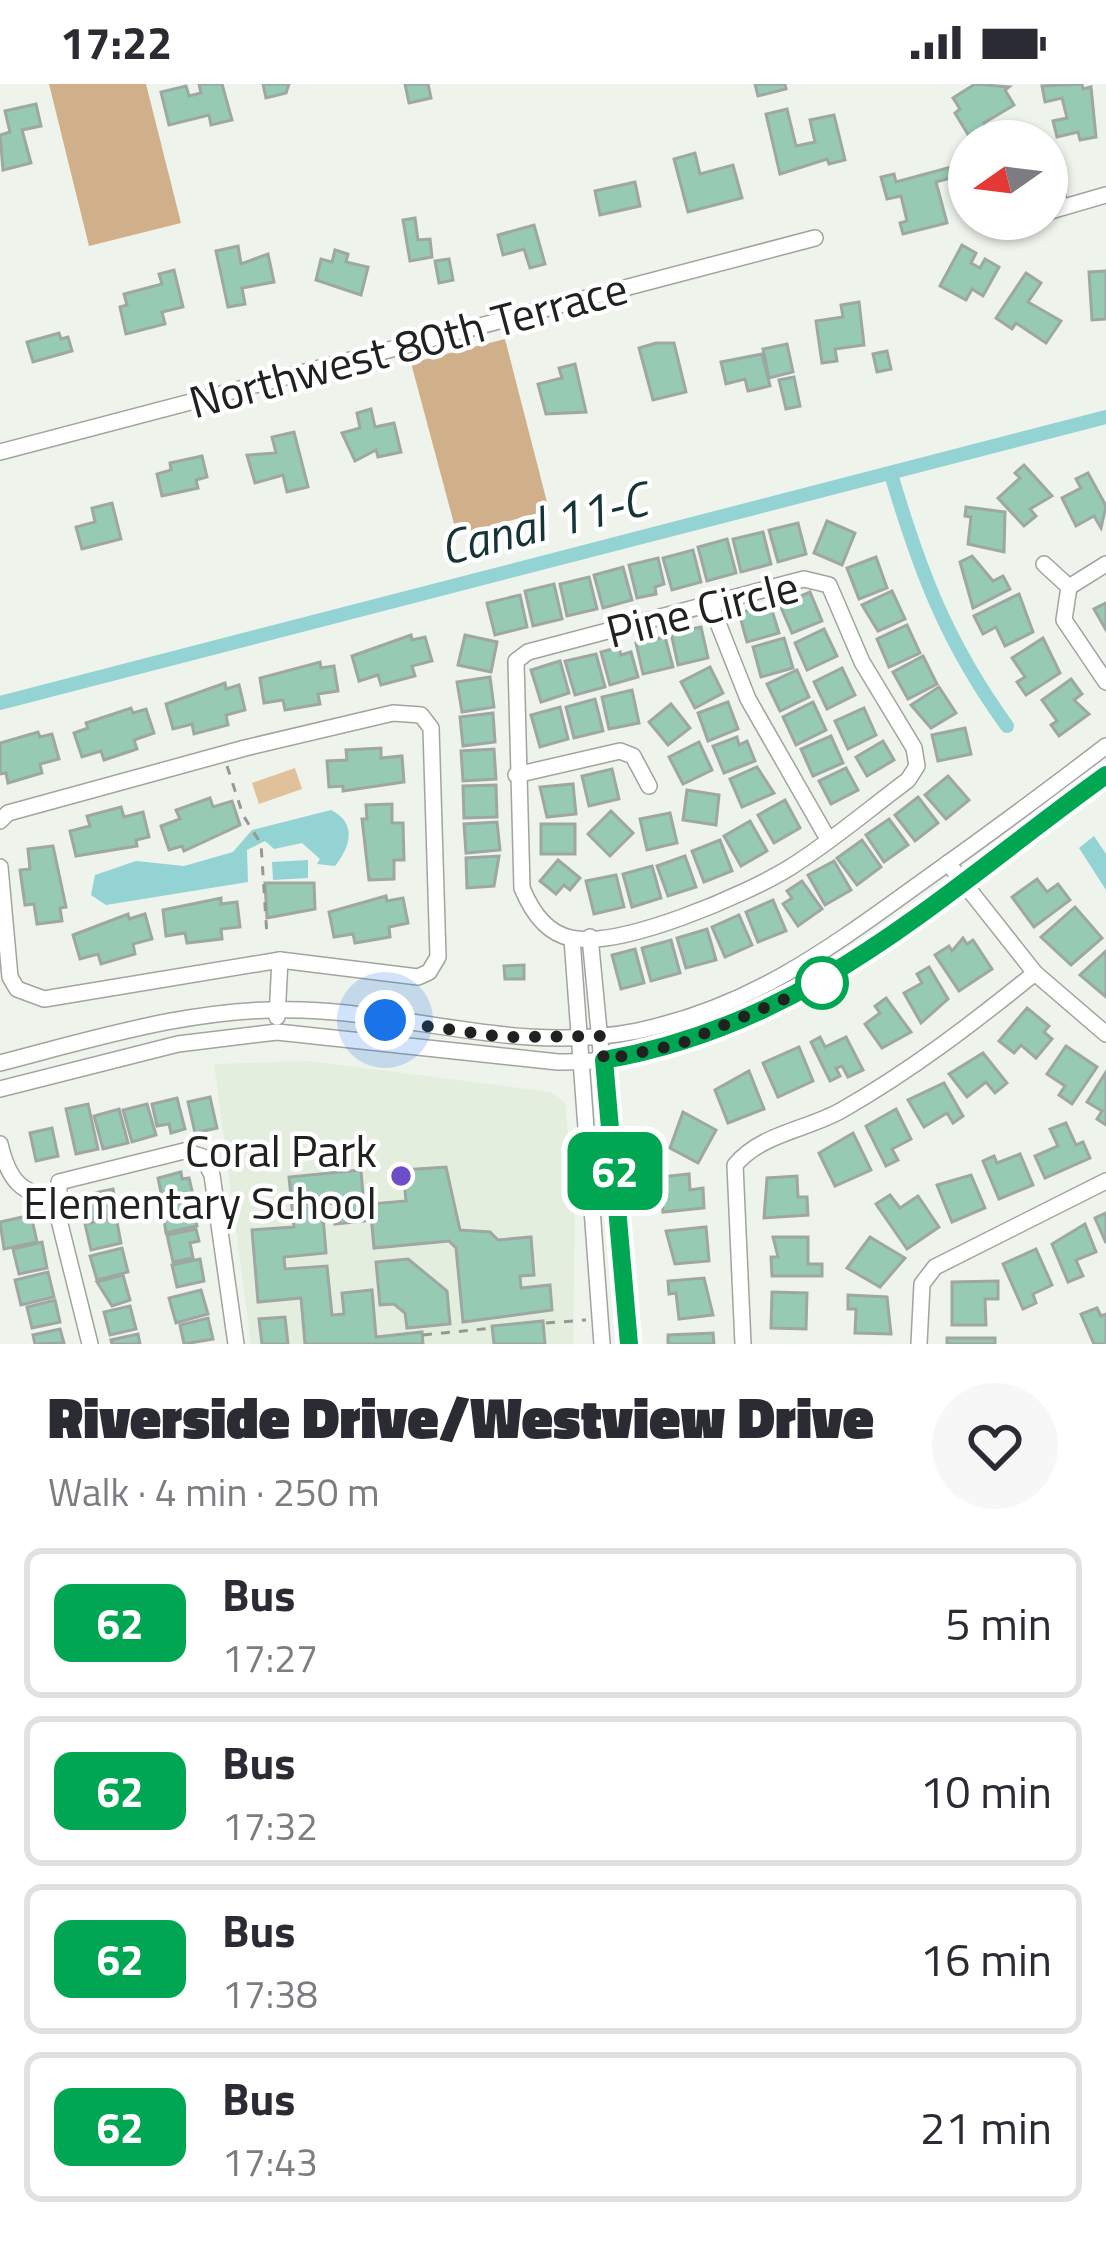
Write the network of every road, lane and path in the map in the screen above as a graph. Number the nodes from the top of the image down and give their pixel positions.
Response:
1 (1106, 196) edge
2 (1068, 205) edge
3 (815, 238) dead end
4 (0, 452) edge
5 (1044, 564) dead end
6 (1106, 564) edge
7 (1069, 586) junction
8 (710, 603) junction
9 (1106, 682) edge
10 (1106, 746) edge
11 (223, 754) junction
12 (1106, 775) edge
13 (516, 776) junction
14 (649, 786) dead end
15 (0, 821) edge
16 (828, 839) junction
17 (948, 863) junction
18 (0, 867) edge
19 (964, 883) junction
20 (267, 936) dead end
21 (590, 938) junction
22 (572, 939) junction
23 (280, 960) junction
24 (1035, 973) junction
25 (278, 1010) junction
26 (277, 1032) junction
27 (1106, 1034) edge
28 (601, 1036) junction
29 (579, 1038) junction
30 (604, 1060) junction
31 (580, 1062) junction
32 (0, 1063) edge
33 (0, 1089) edge
34 (0, 1144) edge
35 (1106, 1181) edge
36 (57, 1202) junction
37 (602, 1318) junction
38 (546, 1323) dead end
39 (493, 1328) dead end
40 (423, 1335) dead end
41 (90, 1344) edge
42 (236, 1344) edge
43 (602, 1344) edge
44 (629, 1344) edge
45 (743, 1344) edge
46 (920, 1344) edge

1 - 2 street
3 - 4 street, Northwest 80th Terrace
5 - 7 street
6 - 7 street
7 - 9 street
8 - 13 street, Pine Circle
8 - 16 street
8 - 16 street, Pine Circle
10 - 17 street
11 - 15 street
11 - 20 path
11 - 23 street
12 - 19 street
13 - 14 street
13 - 22 street, Pine Circle
16 - 21 street, Pine Circle
17 - 19 street
17 - 28 street
18 - 23 street
19 - 24 street
19 - 30 street
21 - 22 street, Pine Circle
21 - 28 street
22 - 29 street
23 - 25 street
24 - 27 street
24 - 45 street
25 - 26 street
25 - 29 street
25 - 32 street
26 - 31 street
26 - 33 street
28 - 29 street
28 - 30 street
29 - 31 street
30 - 31 street
30 - 44 street
31 - 37 street
34 - 36 street
35 - 46 street
36 - 41 street
36 - 42 street
37 - 38 path
37 - 43 street
39 - 40 path

